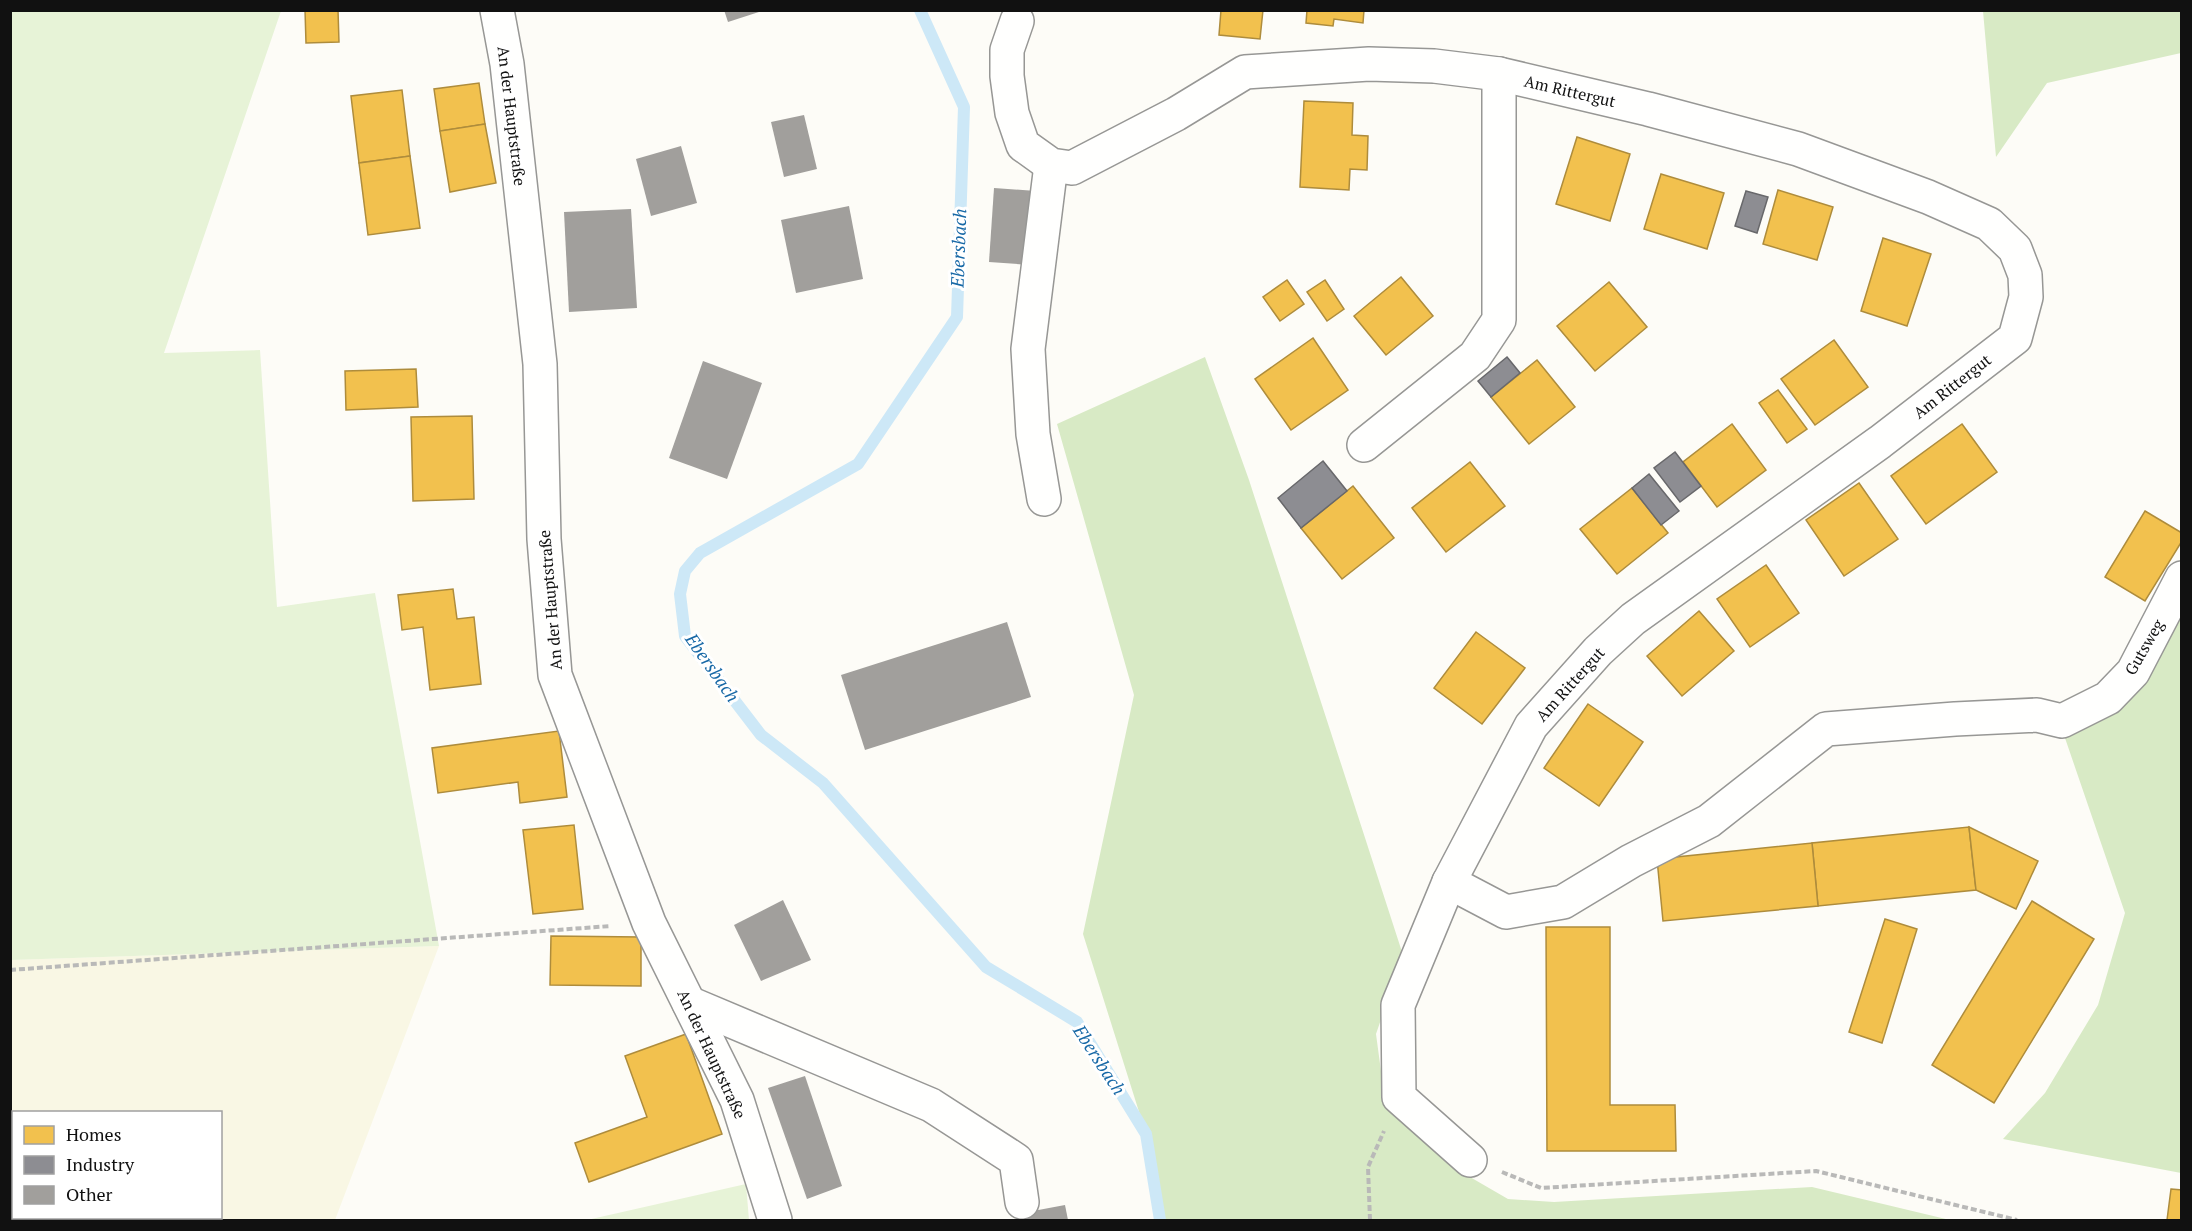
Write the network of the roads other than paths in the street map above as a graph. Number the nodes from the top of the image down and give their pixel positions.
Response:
1 (497, 10) edge
2 (1017, 21) dead end
3 (1499, 74) junction
4 (1051, 165) junction
5 (1365, 445) dead end
6 (1044, 499) dead end
7 (2181, 578) edge
8 (1449, 882) junction
9 (689, 1003) junction
10 (1470, 1160) road end
11 (1022, 1202) dead end
12 (775, 1221) edge

1 - 9 street, An der Hauptstraße
2 - 4 street
3 - 4 street, Am Rittergut
3 - 5 street, Am Rittergut
3 - 8 street, Am Rittergut
4 - 6 street
7 - 8 street, Gutsweg
8 - 10 street, Am Rittergut
9 - 11 street
9 - 12 street, An der Hauptstraße

